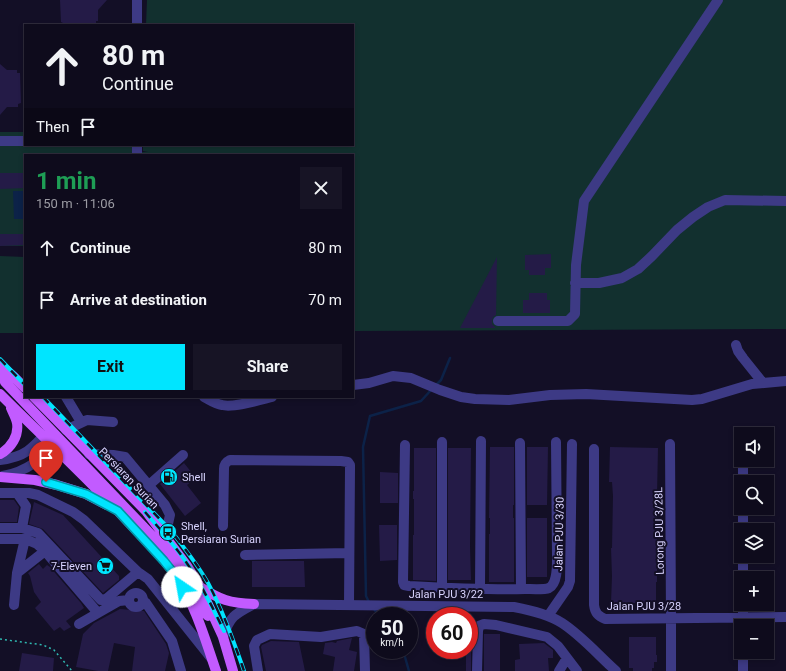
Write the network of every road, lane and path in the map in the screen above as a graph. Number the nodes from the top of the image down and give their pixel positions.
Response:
1 (137, 0) edge
2 (718, 0) edge
3 (137, 24) edge
4 (0, 141) edge
5 (24, 141) edge
6 (786, 201) edge
7 (575, 283) junction
8 (498, 321) dead end
9 (736, 345) dead end
10 (0, 365) edge
11 (0, 370) edge
12 (786, 381) edge
13 (763, 383) junction
14 (354, 385) edge
15 (24, 387) edge
16 (0, 394) edge
17 (35, 398) edge
18 (67, 398) edge
19 (206, 398) edge
20 (267, 398) edge
21 (9, 403) junction
22 (81, 421) junction
23 (113, 422) dead end
24 (50, 428) junction
25 (43, 437) junction
26 (59, 438) junction
27 (481, 441) dead end
28 (442, 442) dead end
29 (556, 442) dead end
30 (520, 443) dead end
31 (572, 444) dead end
32 (670, 444) dead end
33 (405, 445) dead end
34 (594, 449) dead end
35 (0, 454) edge
36 (89, 454) junction
37 (183, 455) dead end
38 (0, 460) edge
39 (0, 477) edge
40 (149, 485) junction
41 (0, 493) edge
42 (17, 493) junction
43 (571, 499) junction
44 (557, 500) junction
45 (118, 511) junction
46 (557, 516) junction
47 (571, 516) junction
48 (223, 526) dead end
49 (0, 528) edge
50 (22, 528) junction
51 (165, 537) junction
52 (0, 539) edge
53 (25, 539) junction
54 (45, 551) junction
55 (349, 553) junction
56 (245, 555) dead end
57 (138, 572) junction
58 (18, 573) junction
59 (200, 587) junction
60 (442, 588) junction
61 (521, 589) junction
62 (480, 590) junction
63 (254, 604) junction
64 (14, 605) dead end
65 (349, 605) junction
66 (98, 613) junction
67 (548, 616) junction
68 (786, 617) edge
69 (672, 619) junction
70 (769, 619) edge
71 (734, 622) edge
72 (79, 624) dead end
73 (218, 627) junction
74 (223, 637) junction
75 (0, 639) edge
76 (566, 658) junction
77 (743, 659) edge
78 (214, 666) edge
79 (72, 671) edge
80 (181, 671) edge
81 (233, 671) edge
82 (258, 671) edge
83 (365, 671) edge
84 (478, 671) edge
85 (559, 671) edge
86 (577, 671) edge
87 (616, 671) edge
88 (671, 671) edge
89 (743, 671) edge

1 - 3 street
2 - 7 street
4 - 5 street
6 - 7 street
7 - 8 street
9 - 13 street
10 - 15 main road
11 - 24 main road
12 - 13 street
13 - 14 street
16 - 21 main road, Persiaran Surian
17 - 26 main road, Persiaran Surian
18 - 22 street
19 - 20 street
21 - 25 main road, Persiaran Surian
21 - 35 main road
22 - 23 street
22 - 26 street
24 - 25 street
24 - 26 main road
25 - 26 main road, Persiaran Surian
25 - 38 street
26 - 36 main road, Persiaran Surian
26 - 39 street
26 - 45 main road, Persiaran Surian
26 - 73 main road
27 - 62 street
28 - 60 street
29 - 44 street
30 - 61 street
31 - 43 street, Jalan PJU 3/30
32 - 69 street, Lorong PJU 3/28L
33 - 60 street
34 - 69 street, Jalan PJU 3/28
36 - 40 street
36 - 51 main road, Persiaran Surian
37 - 40 street
39 - 45 main road
40 - 51 street
41 - 42 street
42 - 50 street
42 - 57 street
43 - 44 street
43 - 47 street, Jalan PJU 3/30
44 - 46 street
45 - 78 main road, Persiaran Surian
46 - 47 street
46 - 61 street
47 - 67 street, Jalan PJU 3/30
48 - 55 street
49 - 50 street
50 - 57 street
51 - 59 main road, Persiaran Surian
52 - 53 street
53 - 54 street
53 - 58 street
54 - 58 street
54 - 66 street
55 - 56 street
55 - 65 street
57 - 78 street
58 - 64 street
59 - 63 main road
59 - 73 main road, Persiaran Surian
60 - 62 street
61 - 62 street
63 - 65 street, Jalan PJU 3/22
63 - 74 street
65 - 67 street, Jalan PJU 3/22
66 - 72 street
66 - 80 street
67 - 87 street, Jalan PJU 3/22
68 - 70 street, Jalan PJU 3/28
69 - 71 street, Jalan PJU 3/28
69 - 88 street, Lorong PJU 3/28L
73 - 74 main road, Persiaran Surian
74 - 81 main road, Persiaran Surian
75 - 79 path
76 - 84 street
76 - 85 street
76 - 86 street
77 - 89 street
82 - 83 street

